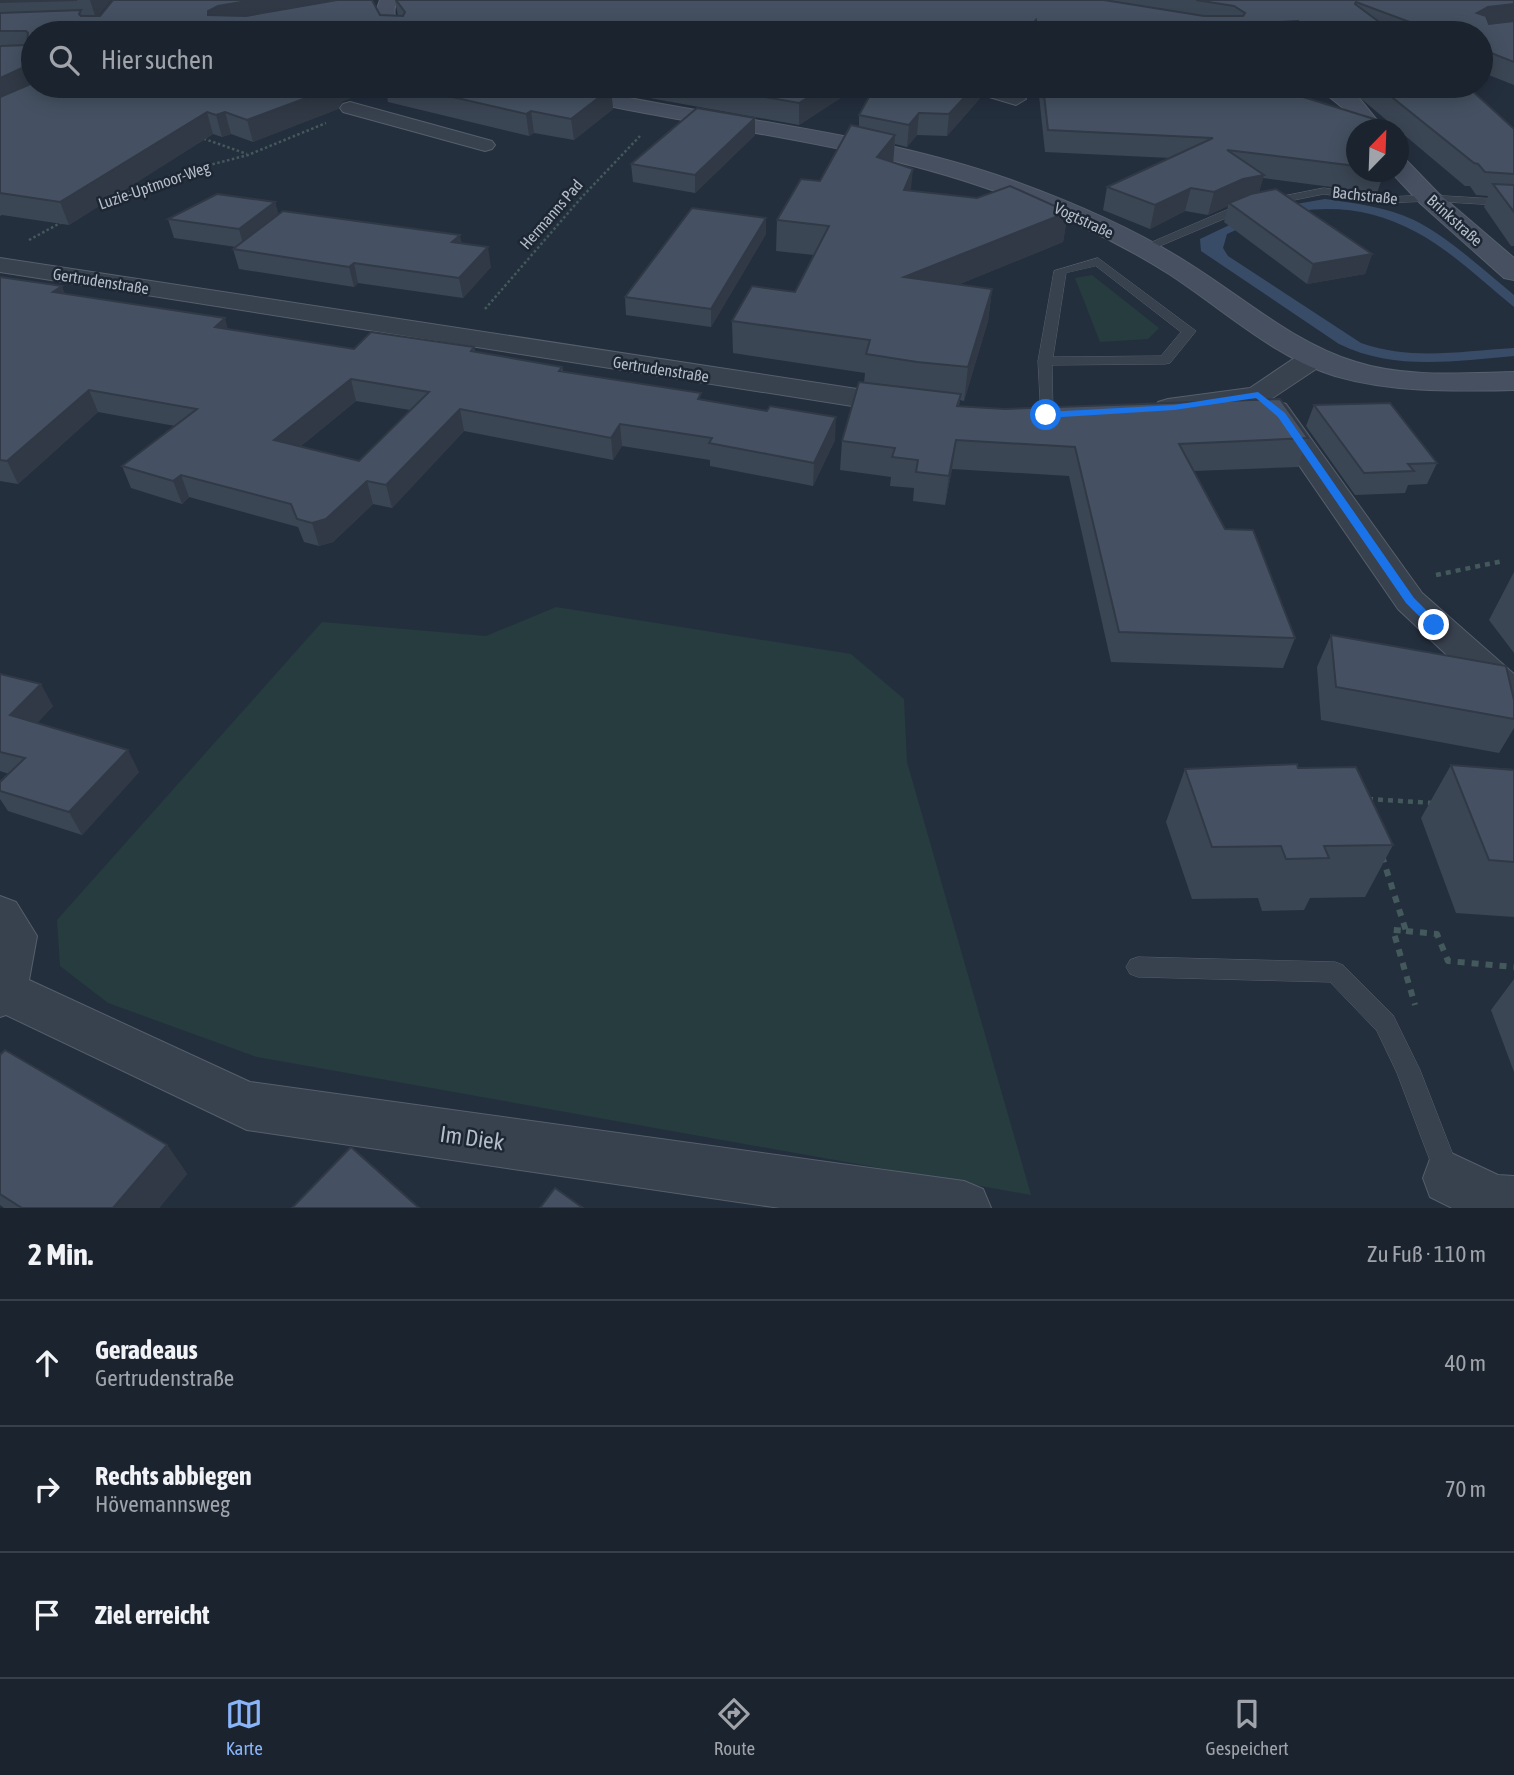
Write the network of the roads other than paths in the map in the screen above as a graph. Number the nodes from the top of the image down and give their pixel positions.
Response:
1 (387, 3) edge
2 (387, 21) edge
3 (373, 98) edge
4 (605, 98) edge
5 (1013, 98) edge
6 (1344, 98) edge
7 (1016, 99) dead end
8 (1365, 119) edge
9 (485, 145) dead end
10 (1409, 177) edge
11 (1429, 198) junction
12 (1514, 202) edge
13 (1144, 248) junction
14 (0, 265) edge
15 (1514, 272) edge
16 (1315, 357) junction
17 (1045, 361) junction
18 (1514, 381) edge
19 (1258, 395) junction
20 (926, 408) edge
21 (1148, 409) edge
22 (1046, 414) edge
23 (1514, 696) edge
24 (0, 915) edge
25 (1138, 967) dead end
26 (2, 994) edge
27 (1449, 1178) joint
28 (1501, 1204) edge
29 (964, 1208) edge

1 - 2 street
3 - 9 street
4 - 13 street, Vogtstraße
5 - 7 street
6 - 8 street
10 - 11 street, Brinkstraße
11 - 12 lane, Bachstraße
11 - 13 lane, Bachstraße
11 - 15 street, Brinkstraße
13 - 16 street, Vogtstraße
14 - 20 street, Gertrudenstraße
16 - 18 street, Vogtstraße
16 - 19 street
17 - 17 lane
17 - 22 lane
19 - 21 street
19 - 23 street
24 - 26 street
25 - 27 lane
26 - 29 street, Im Diek
27 - 28 street

